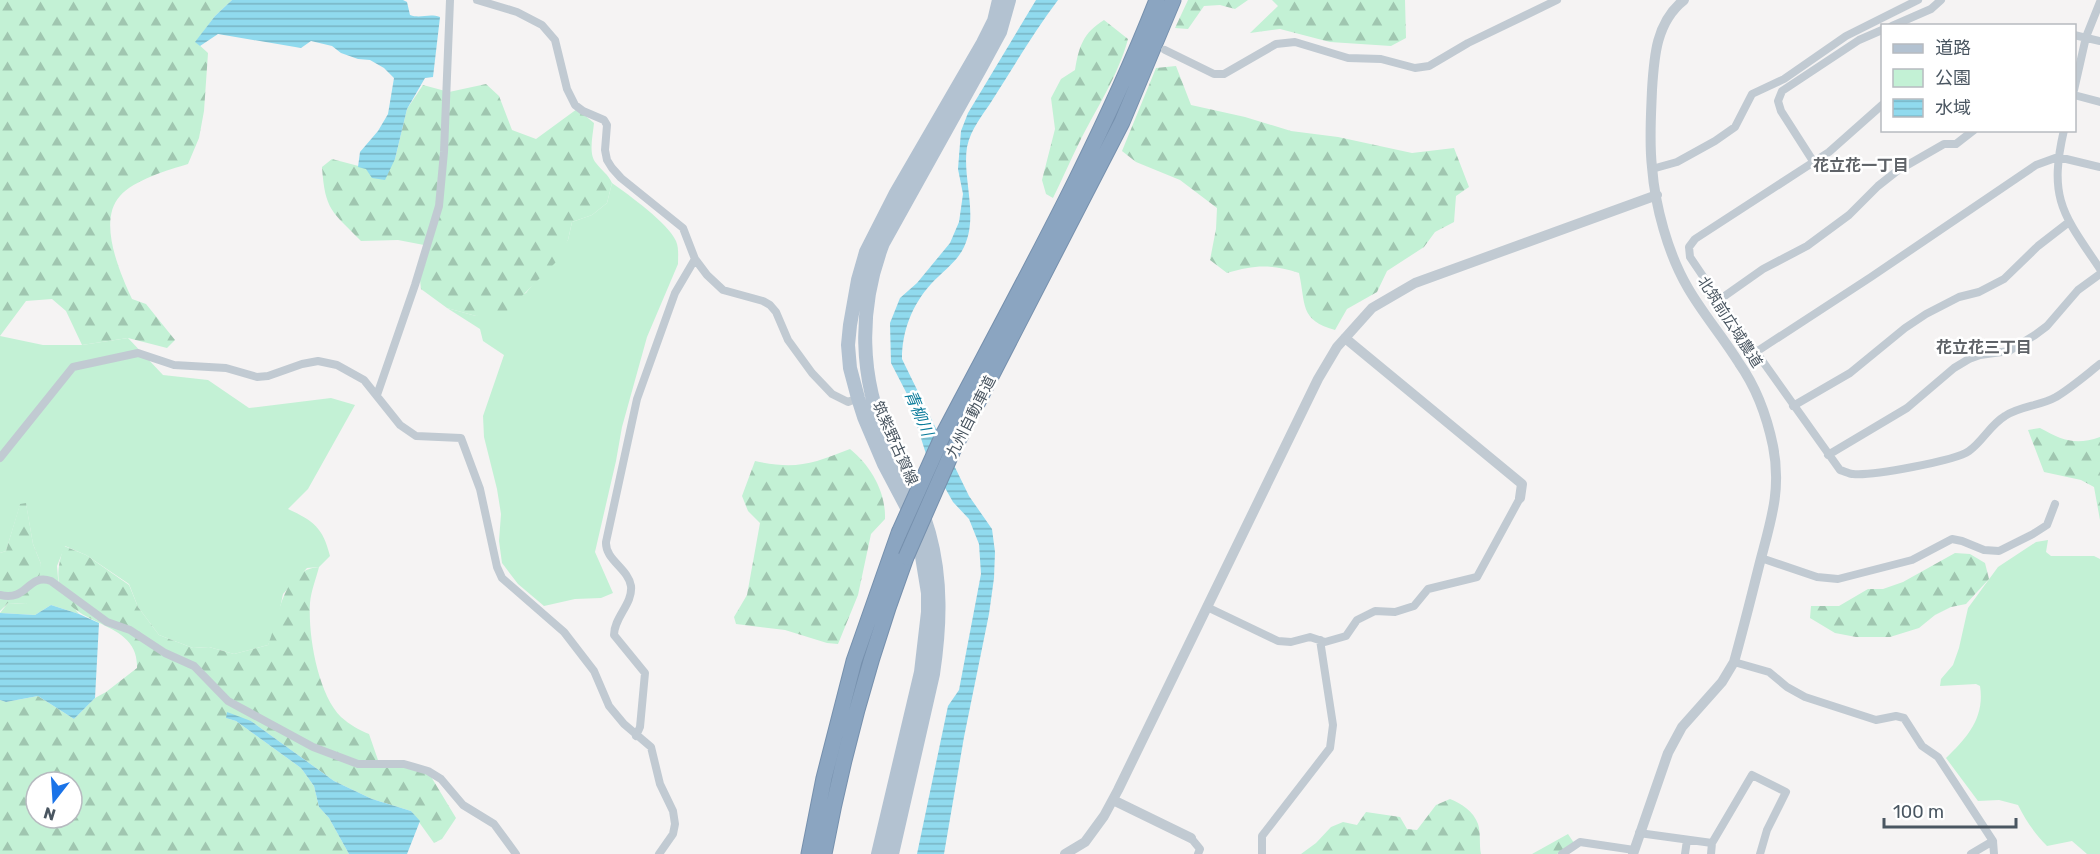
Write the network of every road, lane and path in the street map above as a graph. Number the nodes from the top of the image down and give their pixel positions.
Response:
1 (450, 0) edge
2 (477, 0) edge
3 (999, 0) edge
4 (1009, 0) edge
5 (1157, 0) edge
6 (1173, 0) edge
7 (1557, 0) edge
8 (1684, 0) edge
9 (1918, 0) edge
10 (1941, 0) edge
11 (2100, 2) edge
12 (1156, 22) junction
13 (1897, 24) edge
14 (1881, 30) edge
15 (2076, 35) edge
16 (2086, 37) junction
17 (2100, 41) edge
18 (1151, 52) junction
19 (2076, 81) edge
20 (2076, 96) edge
21 (2100, 102) edge
22 (1881, 106) edge
23 (1971, 132) edge
24 (2064, 132) edge
25 (2058, 157) junction
26 (1813, 161) junction
27 (2100, 167) edge
28 (1652, 169) junction
29 (1657, 195) junction
30 (2069, 222) junction
31 (695, 259) junction
32 (2100, 269) edge
33 (2100, 274) edge
34 (1719, 300) junction
35 (1345, 338) junction
36 (1756, 352) junction
37 (2100, 364) edge
38 (377, 394) junction
39 (858, 398) junction
40 (1793, 406) junction
41 (1828, 454) junction
42 (0, 458) edge
43 (1520, 498) joint
44 (2055, 504) dead end
45 (1761, 558) junction
46 (0, 595) edge
47 (1207, 607) junction
48 (1320, 640) junction
49 (1734, 662) junction
50 (636, 735) junction
51 (1113, 800) junction
52 (1639, 833) junction
53 (1191, 838) joint
54 (1687, 840) junction
55 (1993, 841) junction
56 (1712, 843) junction
57 (1634, 852) edge
58 (516, 854) edge
59 (659, 854) edge
60 (809, 854) edge
61 (824, 854) edge
62 (885, 854) edge
63 (1065, 854) edge
64 (1197, 854) edge
65 (1262, 854) edge
66 (1562, 854) edge
67 (1685, 854) edge
68 (1711, 854) edge
69 (1760, 854) edge
70 (1971, 854) edge
71 (1994, 854) edge

1 - 38 street
2 - 31 street
3 - 39 main road, 筑紫野古賀線
4 - 62 main road, 筑紫野古賀線
5 - 12 highway, 九州自動車道
6 - 12 highway, 九州自動車道
7 - 18 street
8 - 28 street, 北筑前広域農道
9 - 28 street
10 - 13 street
11 - 16 street
12 - 18 highway, 九州自動車道
14 - 26 street
15 - 16 street
16 - 17 street
16 - 19 street
18 - 60 highway, 九州自動車道, bridge
18 - 61 highway, 九州自動車道, bridge
20 - 21 street
22 - 26 street
23 - 34 street
24 - 25 street
25 - 27 street
25 - 30 street
25 - 36 street
26 - 34 street
28 - 29 street, 北筑前広域農道
29 - 35 street
29 - 45 street, 北筑前広域農道
30 - 32 street
30 - 40 street
31 - 39 street
31 - 50 street
33 - 41 street
34 - 36 street
35 - 43 street
35 - 47 street
36 - 40 street
37 - 41 street
38 - 42 street
38 - 50 street
39 - 62 main road, 筑紫野古賀線
40 - 41 street
43 - 48 street
44 - 45 street
45 - 49 street, 北筑前広域農道
46 - 58 street
47 - 48 street
47 - 51 street
48 - 65 street
49 - 52 street, 北筑前広域農道
49 - 55 street
50 - 59 street
51 - 53 street
51 - 63 street
52 - 54 street
52 - 57 street, 北筑前広域農道
53 - 64 street
54 - 56 street
54 - 67 street
55 - 70 street
55 - 71 street
56 - 68 street
56 - 69 street
57 - 66 street

